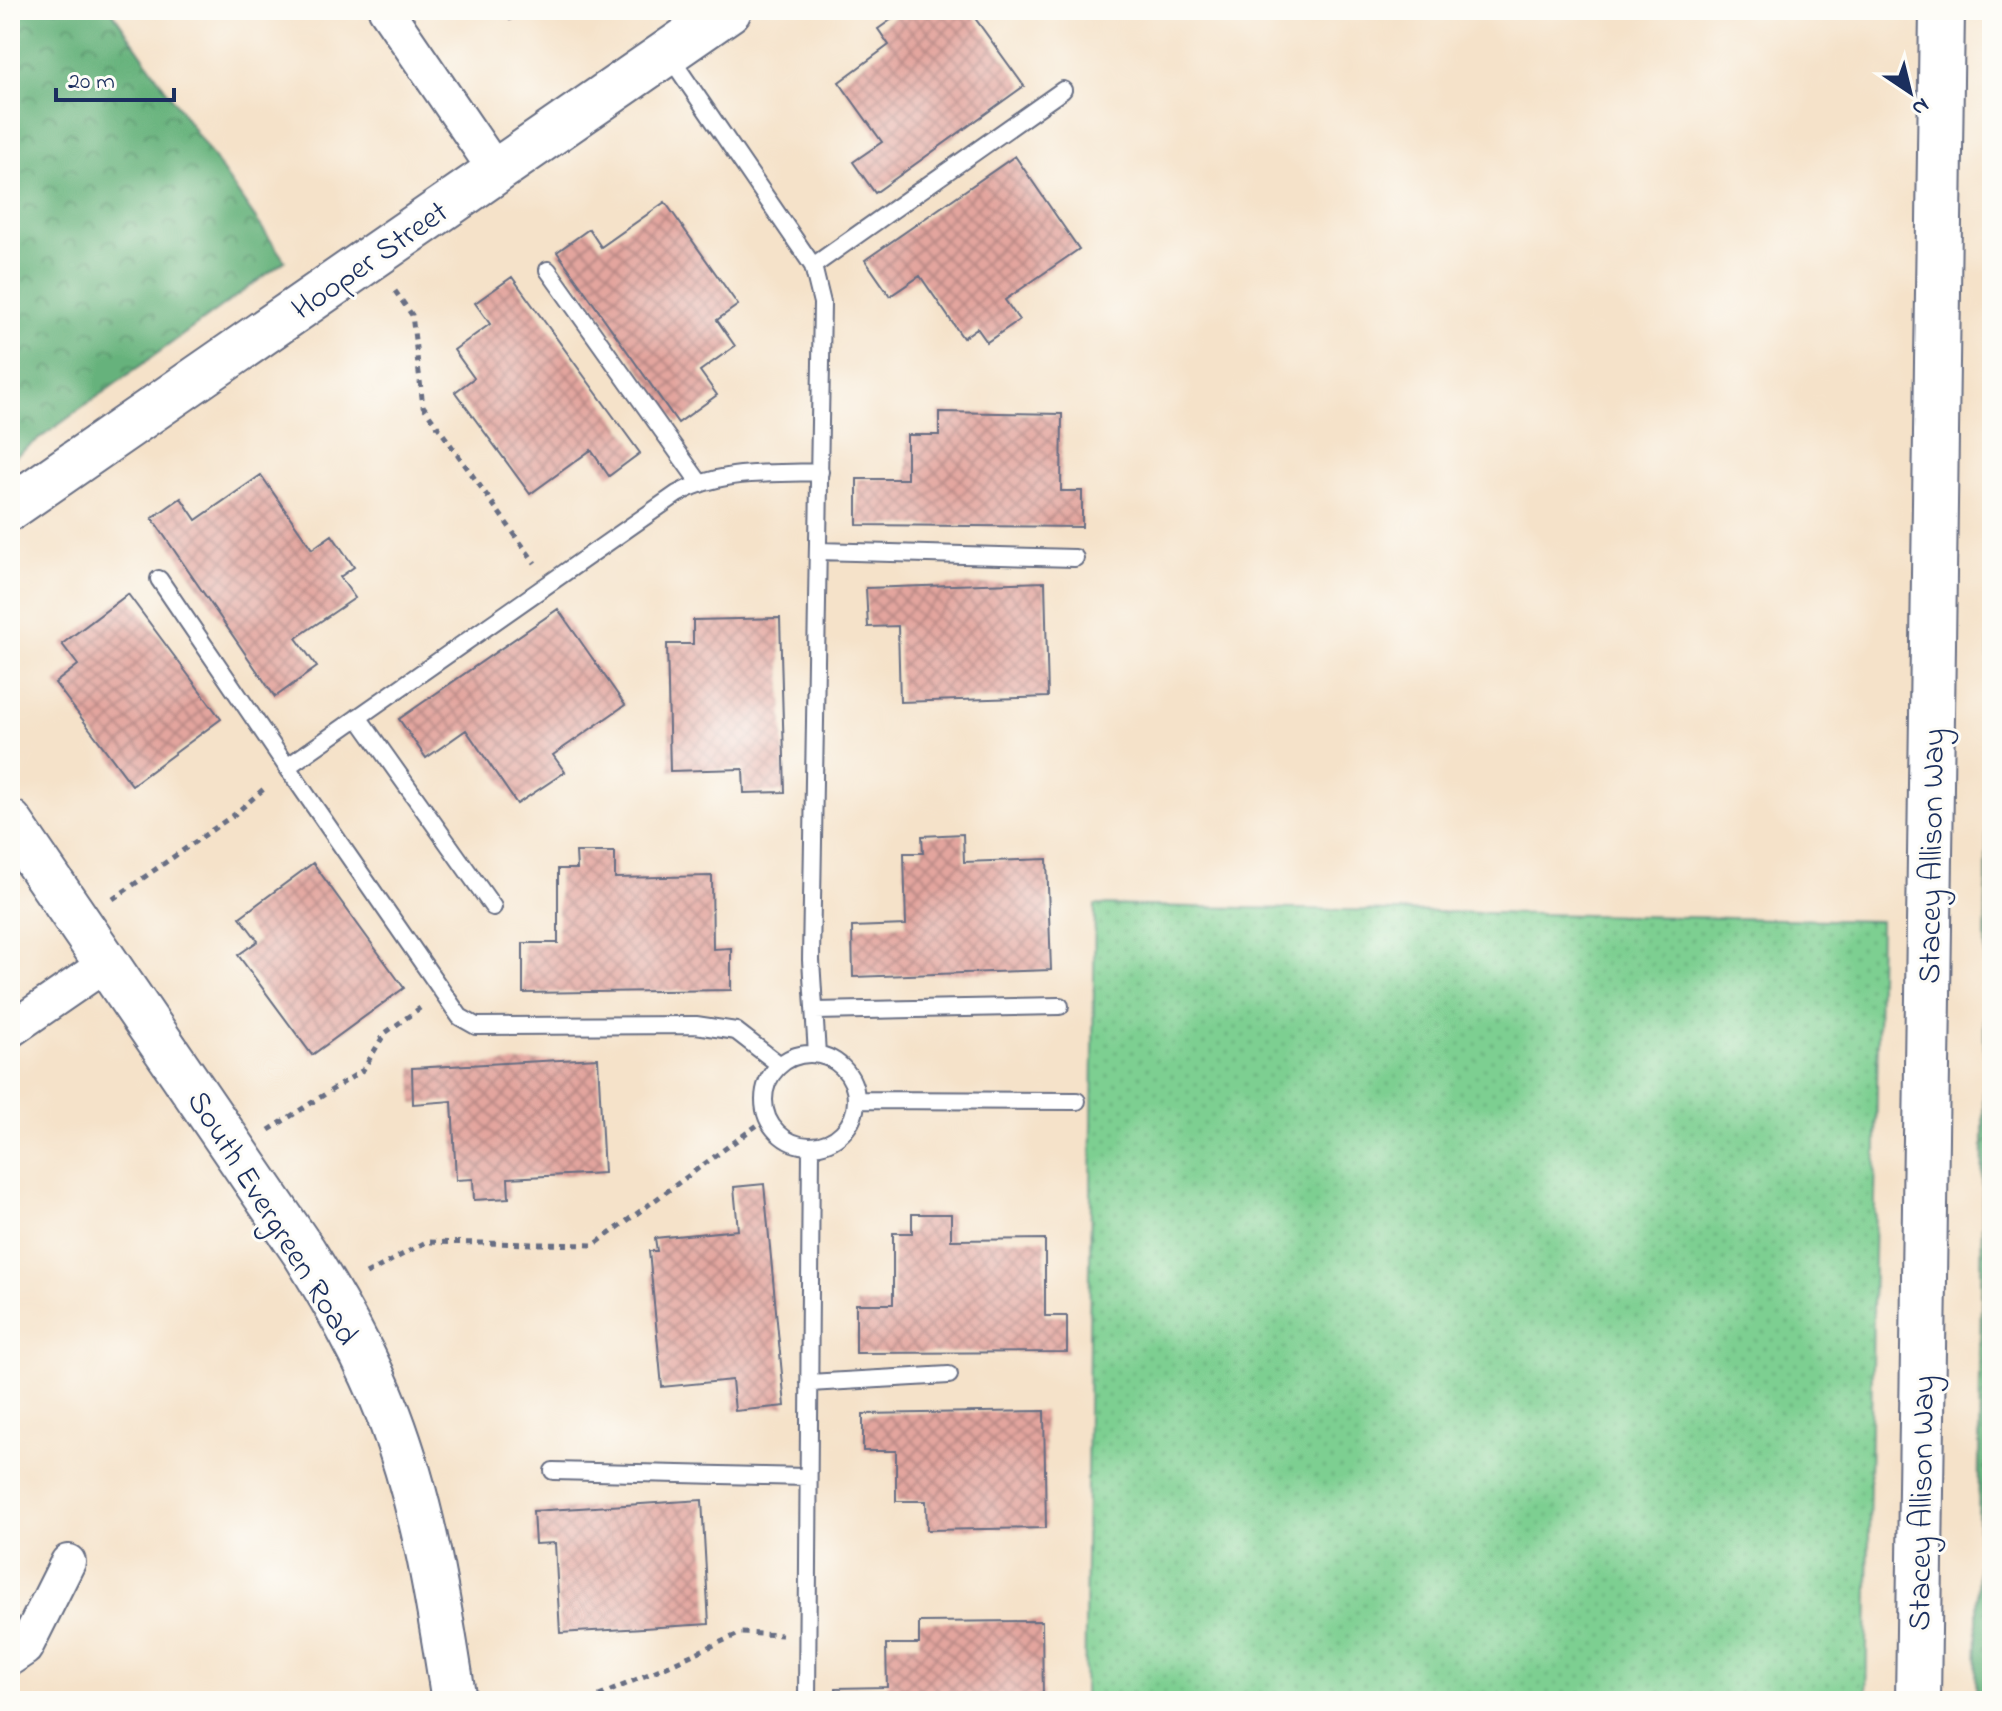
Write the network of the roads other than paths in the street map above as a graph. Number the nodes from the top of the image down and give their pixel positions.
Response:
1 (386, 10) edge
2 (729, 10) edge
3 (1942, 10) edge
4 (668, 53) junction
5 (1063, 90) dead end
6 (496, 171) junction
7 (813, 266) junction
8 (548, 270) dead end
9 (820, 472) junction
10 (699, 482) junction
11 (10, 508) edge
12 (818, 551) junction
13 (1075, 558) dead end
14 (159, 579) dead end
15 (358, 717) junction
16 (287, 767) junction
17 (10, 822) edge
18 (493, 907) dead end
19 (107, 963) junction
20 (1060, 1006) dead end
21 (815, 1011) junction
22 (10, 1030) edge
23 (817, 1054) junction
24 (780, 1065) junction
25 (858, 1100) junction
26 (1077, 1101) dead end
27 (811, 1147) junction
28 (949, 1375) dead end
29 (809, 1383) junction
30 (553, 1471) dead end
31 (808, 1477) junction
32 (68, 1562) dead end
33 (10, 1658) edge
34 (454, 1701) edge
35 (807, 1701) edge
36 (1918, 1701) edge

1 - 6 street
2 - 4 street, Hooper Street
3 - 36 street, Stacey Allison Way
4 - 6 street, Hooper Street
4 - 7 lane
5 - 7 lane
6 - 11 street, Hooper Street
7 - 9 lane
8 - 10 lane
9 - 10 lane
9 - 12 lane
10 - 15 lane
12 - 13 lane
12 - 21 lane
14 - 16 lane
15 - 16 lane
15 - 18 lane
16 - 24 lane
17 - 19 street, South Evergreen Road
19 - 22 street
19 - 34 street, South Evergreen Road
20 - 21 lane
21 - 23 lane
23 - 24 lane
23 - 25 lane
24 - 27 lane
25 - 26 lane
25 - 27 lane
27 - 29 lane
28 - 29 lane
29 - 31 lane
30 - 31 lane
31 - 35 lane
32 - 33 street

